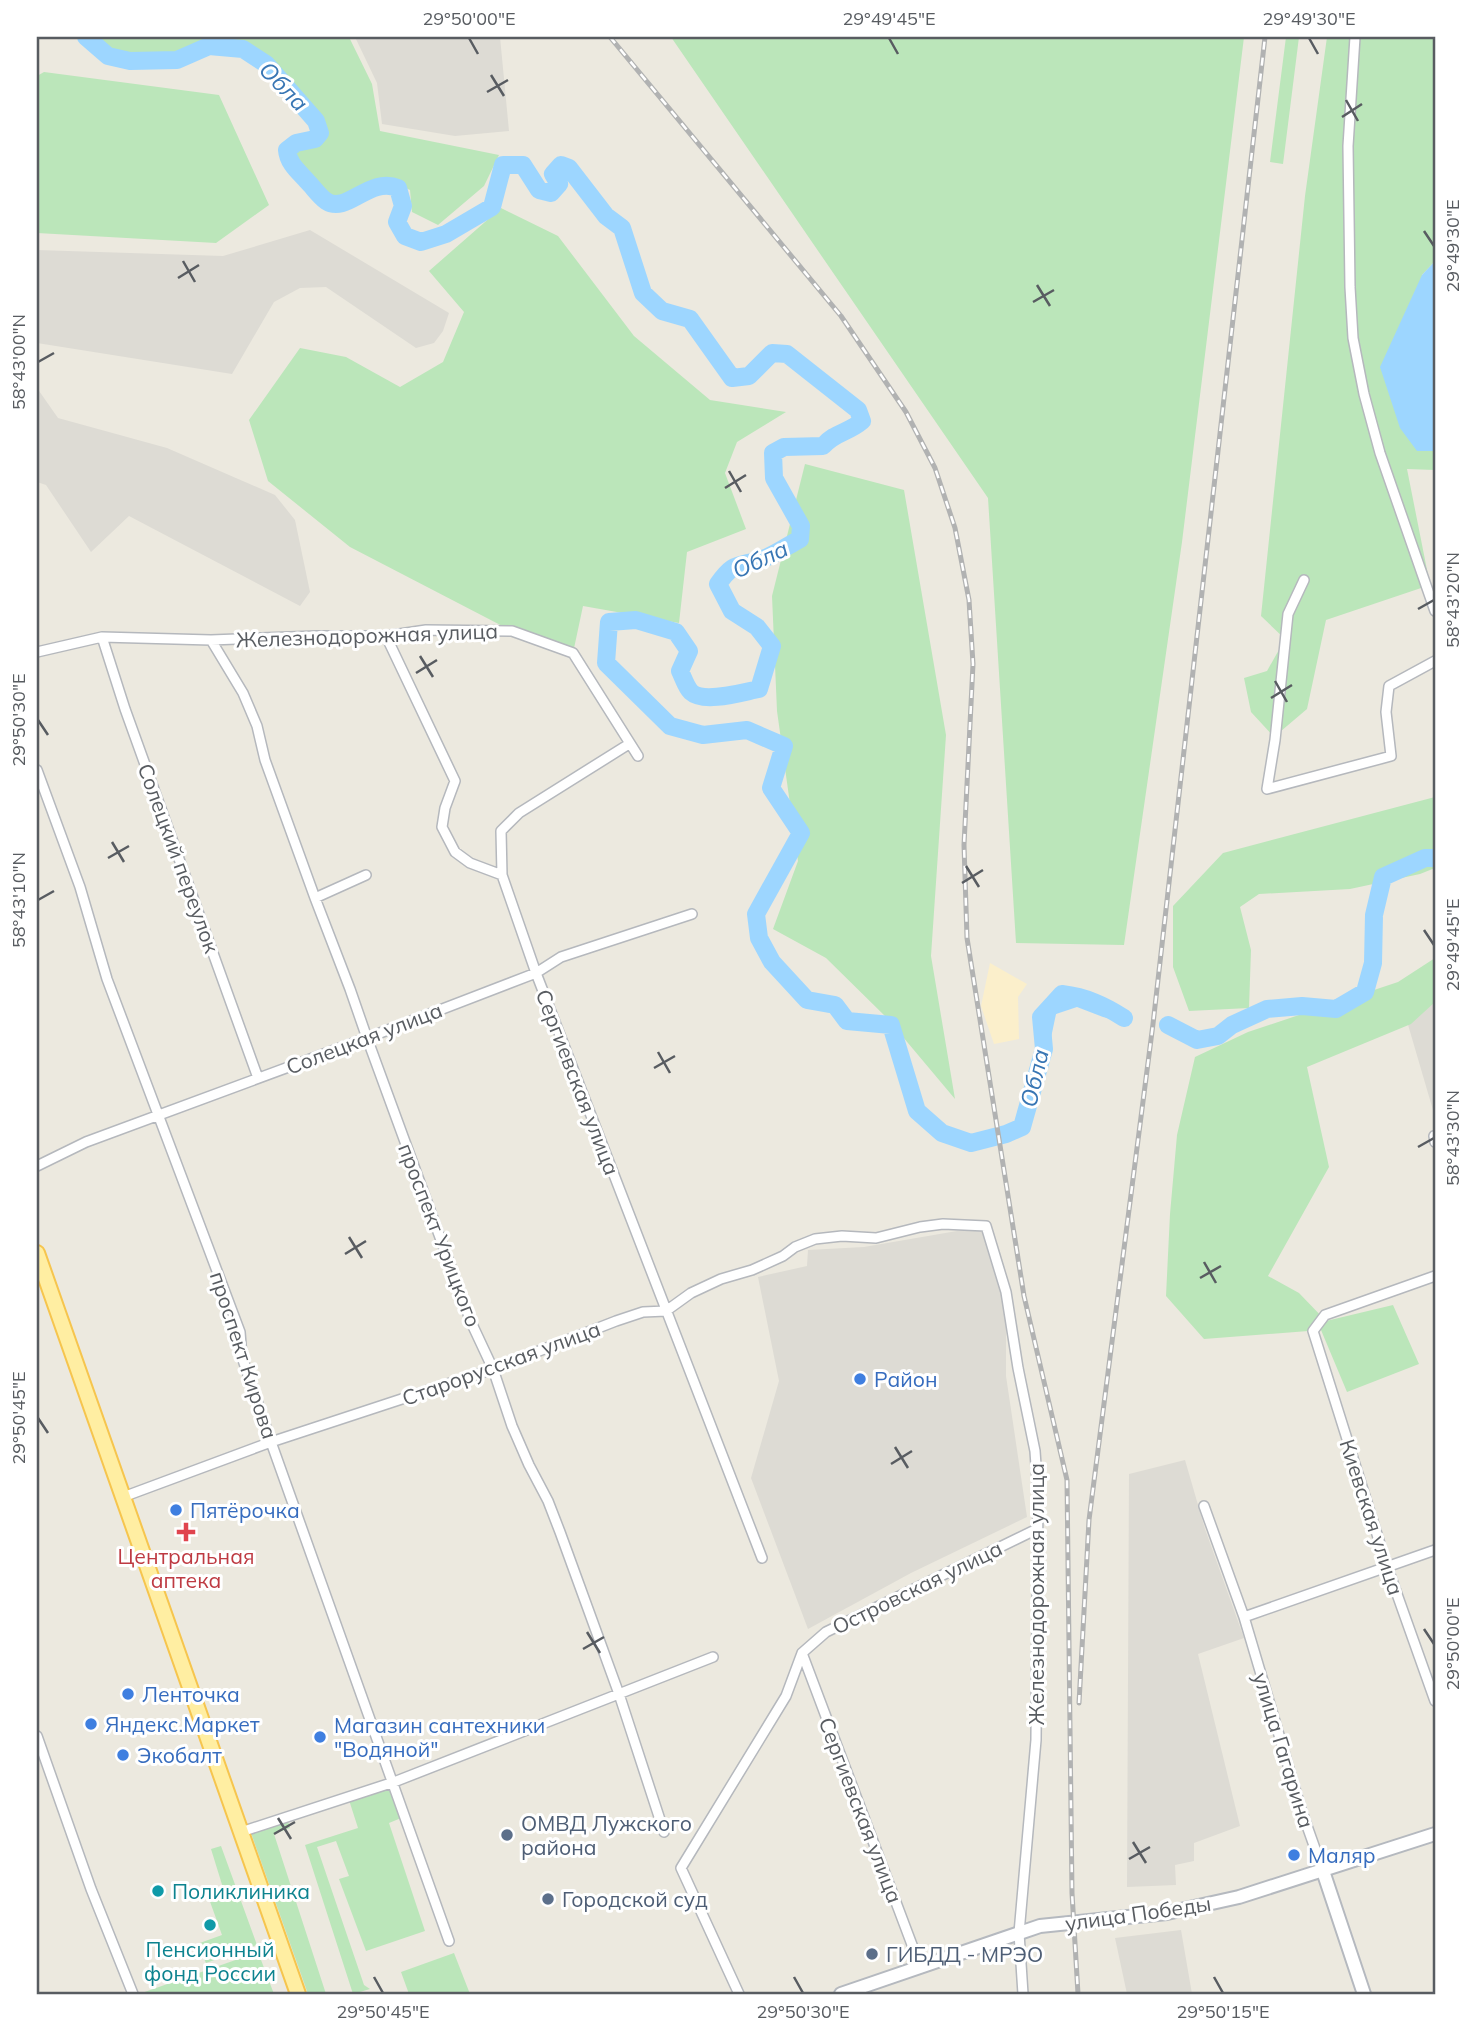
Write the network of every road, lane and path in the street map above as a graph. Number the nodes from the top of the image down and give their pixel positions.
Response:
1 (1355, 37) edge
2 (1304, 580) dead end
3 (1435, 611) edge
4 (386, 636) junction
5 (102, 637) junction
6 (211, 640) junction
7 (37, 652) edge
8 (1435, 660) edge
9 (629, 744) junction
10 (638, 756) dead end
11 (37, 770) edge
12 (366, 875) dead end
13 (502, 875) junction
14 (315, 898) junction
15 (692, 914) dead end
16 (536, 973) junction
17 (367, 1038) junction
18 (258, 1078) junction
19 (159, 1115) junction
20 (37, 1166) edge
21 (876, 1238) joint
22 (37, 1253) edge
23 (1435, 1276) edge
24 (666, 1311) junction
25 (493, 1369) junction
26 (271, 1442) junction
27 (123, 1497) junction
28 (1204, 1506) dead end
29 (1037, 1529) junction
30 (1435, 1550) edge
31 (762, 1558) dead end
32 (1387, 1566) junction
33 (1244, 1617) junction
34 (802, 1653) junction
35 (713, 1657) dead end
36 (619, 1695) junction
37 (1435, 1701) edge
38 (37, 1736) edge
39 (394, 1782) junction
40 (241, 1832) junction
41 (664, 1832) dead end
42 (1435, 1834) edge
43 (1323, 1871) junction
44 (1019, 1933) junction
45 (449, 1941) dead end
46 (920, 1966) junction
47 (133, 1994) edge
48 (298, 1994) edge
49 (738, 1994) edge
50 (841, 1994) edge
51 (1023, 1994) edge
52 (1364, 1994) edge

1 - 3 street
2 - 8 street
4 - 6 street, Железнодорожная улица
4 - 9 street, Железнодорожная улица
4 - 13 street
5 - 6 street, Железнодорожная улица
5 - 7 street, Железнодорожная улица
5 - 18 street, Солецкий переулок
6 - 14 street, проспект Урицкого
9 - 10 street, Железнодорожная улица
9 - 13 street, Сергиевская улица
11 - 19 street, проспект Кирова
12 - 14 street
13 - 16 street, Сергиевская улица
14 - 17 street, проспект Урицкого
15 - 16 street, Солецкая улица
16 - 17 street, Солецкая улица
16 - 24 street, Сергиевская улица
17 - 18 street, Солецкая улица
17 - 25 street, проспект Урицкого
18 - 19 street, Солецкая улица
19 - 20 street, Солецкая улица
19 - 26 street, проспект Кирова
21 - 24 street, Старорусская улица
21 - 29 street, Железнодорожная улица
22 - 27 main road
23 - 32 street, Киевская улица
24 - 25 street, Старорусская улица
24 - 31 street, Сергиевская улица
25 - 26 street, Старорусская улица
25 - 36 street, проспект Урицкого
26 - 27 street, Старорусская улица
26 - 39 street, проспект Кирова
27 - 40 main road
28 - 33 street, улица Гагарина
29 - 34 street, Островская улица
29 - 44 street, Железнодорожная улица
30 - 32 street
32 - 33 street
32 - 37 street, Киевская улица
33 - 43 street, улица Гагарина
34 - 46 street, Сергиевская улица
34 - 49 street
35 - 36 street
36 - 39 street
36 - 41 street, проспект Урицкого
38 - 47 street
39 - 40 street
39 - 45 street, проспект Кирова
40 - 48 main road
42 - 43 street, улица Победы
43 - 44 street, улица Победы
43 - 52 street, улица Гагарина
44 - 46 street, улица Победы
44 - 51 street, Железнодорожная улица
46 - 50 street, улица Победы

